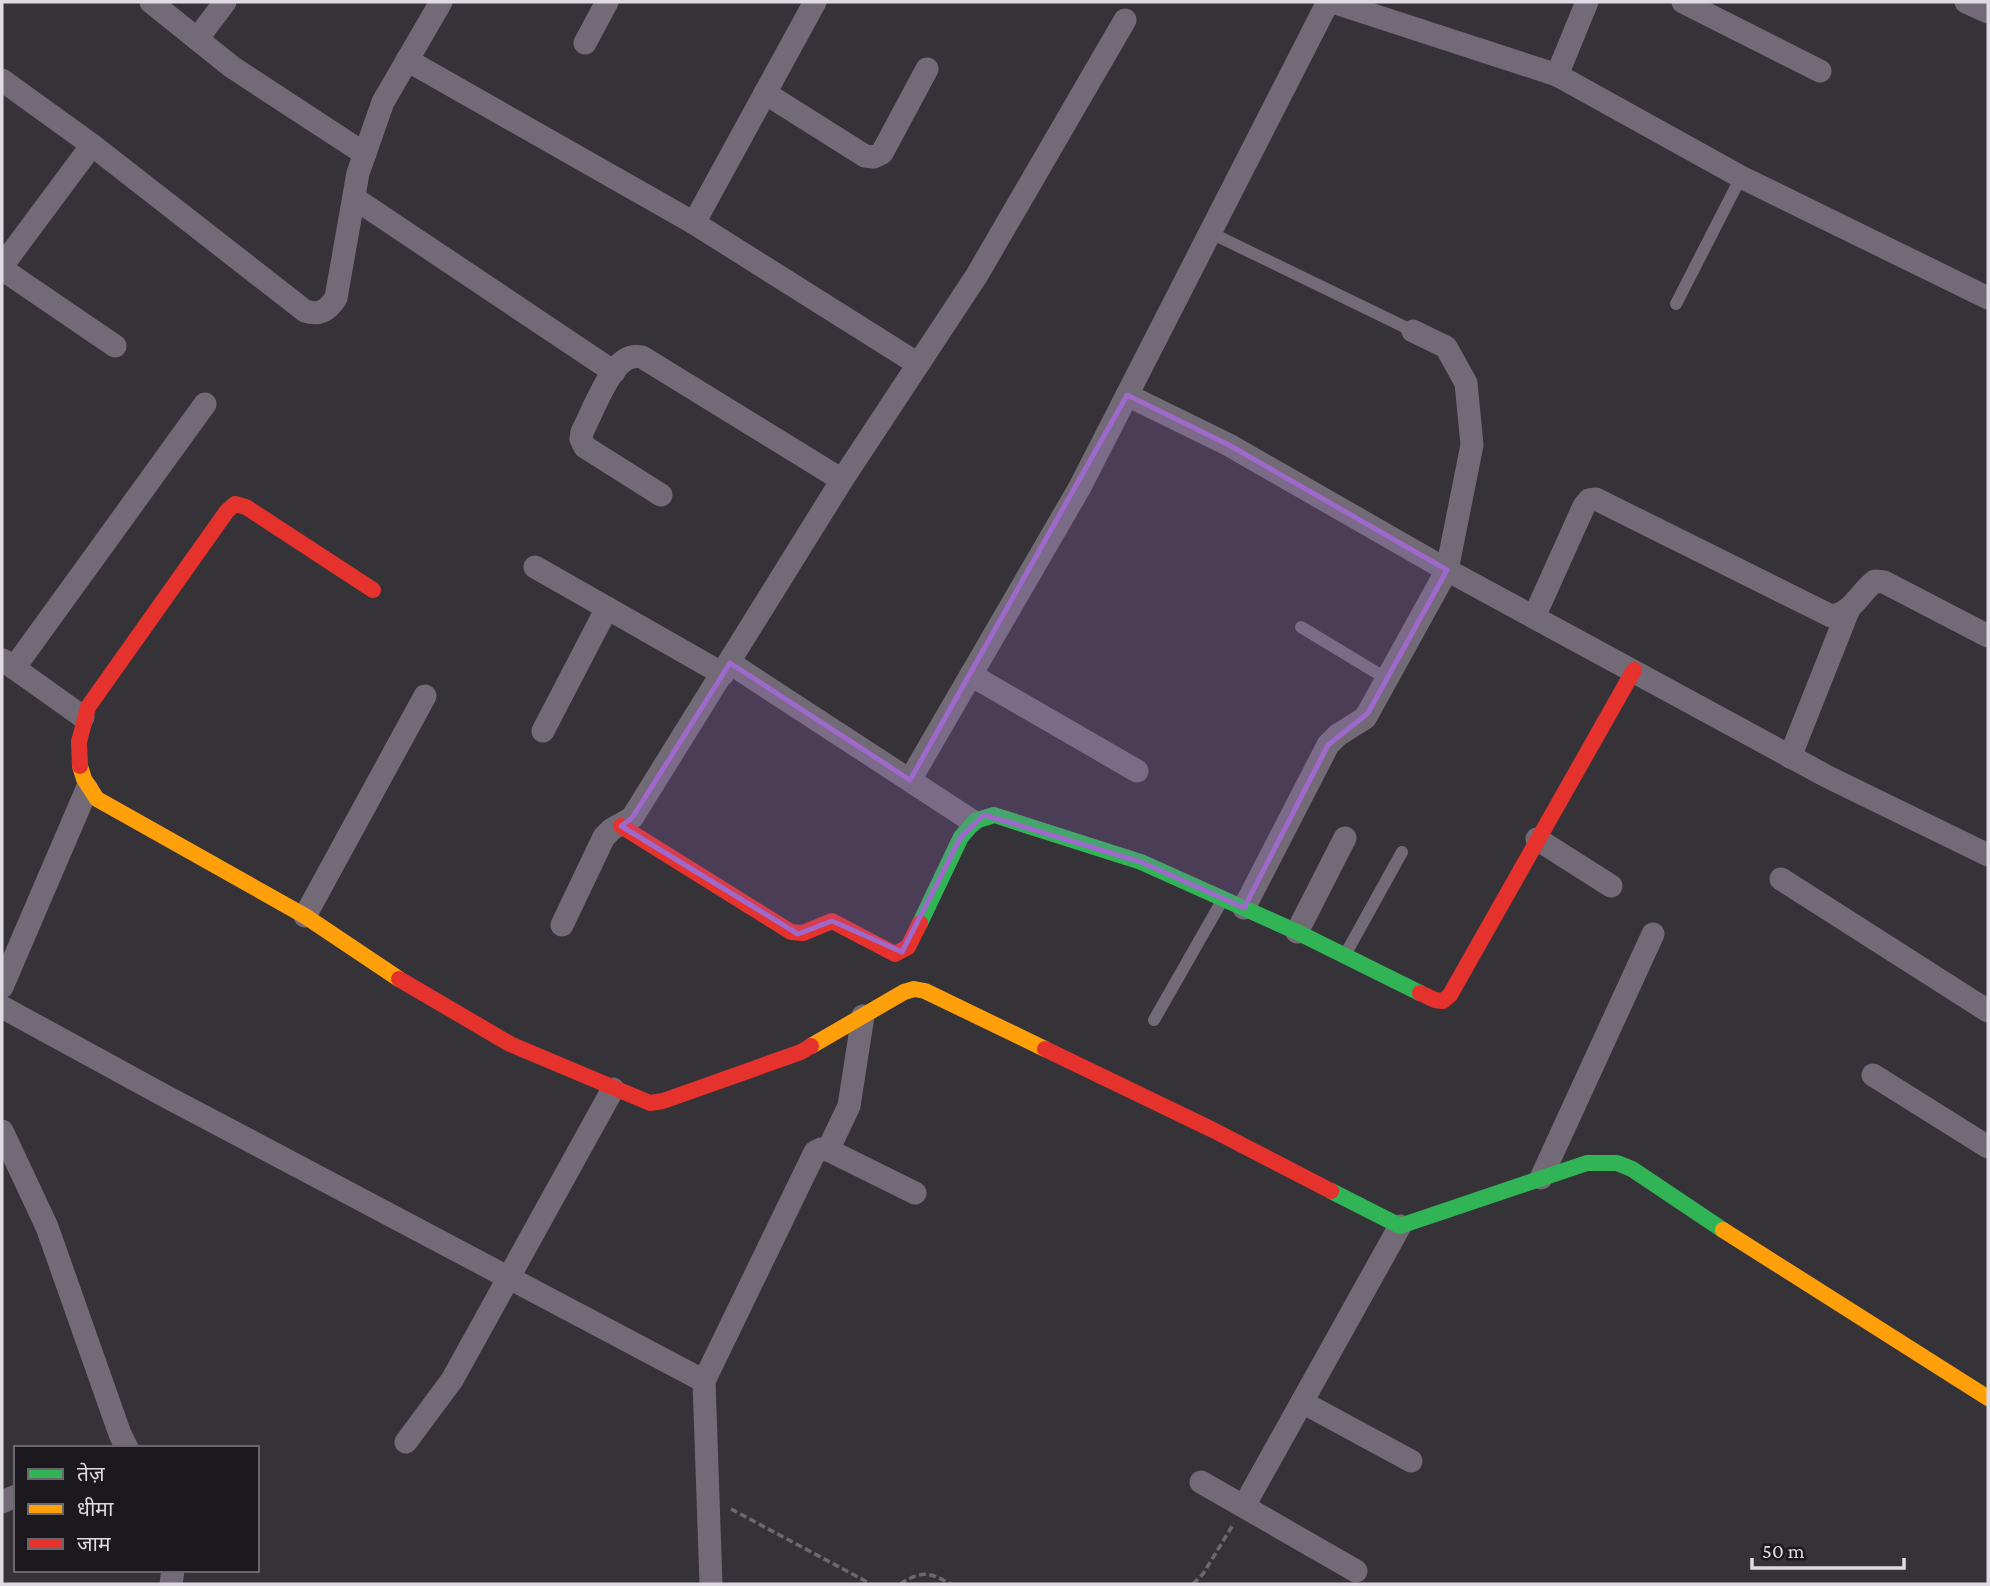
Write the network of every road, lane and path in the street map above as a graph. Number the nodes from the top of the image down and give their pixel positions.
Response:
1 (151, 2) edge
2 (225, 2) edge
3 (441, 2) edge
4 (607, 2) edge
5 (815, 2) edge
6 (1331, 2) edge
7 (1587, 2) edge
8 (1683, 2) edge
9 (1966, 2) edge
10 (1988, 12) edge
11 (1125, 20) dead end
12 (197, 39) junction
13 (585, 43) dead end
14 (407, 60) junction
15 (927, 69) dead end
16 (1820, 71) dead end
17 (1557, 75) junction
18 (2, 80) edge
19 (765, 93) junction
20 (92, 145) junction
21 (365, 154) junction
22 (1741, 177) junction
23 (354, 198) junction
24 (694, 223) junction
25 (1211, 233) junction
26 (2, 268) edge
27 (1988, 298) edge
28 (1676, 304) dead end
29 (1413, 331) joint
30 (115, 346) dead end
31 (918, 363) junction
32 (614, 372) junction
33 (1127, 395) junction
34 (205, 404) dead end
35 (842, 480) junction
36 (661, 495) dead end
37 (535, 567) dead end
38 (1447, 570) junction
39 (373, 590) dead end
40 (607, 608) junction
41 (1848, 611) junction
42 (1534, 617) junction
43 (1301, 627) dead end
44 (1988, 636) edge
45 (8, 664) edge
46 (726, 669) junction
47 (1634, 670) junction
48 (971, 675) junction
49 (1387, 679) junction
50 (425, 696) dead end
51 (83, 717) junction
52 (543, 731) dead end
53 (1790, 757) junction
54 (1137, 771) dead end
55 (910, 780) junction
56 (87, 789) junction
57 (972, 821) junction
58 (621, 826) junction
59 (1345, 838) dead end
60 (1537, 839) junction
61 (1402, 852) dead end
62 (1988, 855) edge
63 (1781, 879) dead end
64 (1611, 886) dead end
65 (1233, 904) junction
66 (305, 916) junction
67 (562, 925) dead end
68 (1297, 932) junction
69 (1653, 934) dead end
70 (902, 952) junction
71 (1345, 955) junction
72 (2, 987) edge
73 (909, 990) junction
74 (2, 1007) edge
75 (1988, 1011) edge
76 (863, 1016) junction
77 (1154, 1020) dead end
78 (1873, 1075) dead end
79 (613, 1089) junction
80 (2, 1131) edge
81 (1988, 1147) edge
82 (828, 1150) junction
83 (1541, 1178) junction
84 (915, 1193) dead end
85 (1400, 1226) junction
86 (509, 1277) junction
87 (704, 1381) junction
88 (1988, 1398) edge
89 (1302, 1402) junction
90 (406, 1442) dead end
91 (126, 1446) edge
92 (1411, 1461) dead end
93 (1201, 1482) dead end
94 (708, 1497) junction
95 (1244, 1506) junction
96 (1356, 1571) dead end
97 (711, 1584) edge
98 (871, 1584) edge
99 (900, 1584) edge
100 (951, 1584) edge
101 (1194, 1584) edge

1 - 12 street
2 - 12 street
3 - 14 street
4 - 13 street
5 - 19 street
6 - 17 street
6 - 25 street
7 - 17 street
8 - 16 street
9 - 10 street
11 - 31 street
12 - 21 street
14 - 21 street
14 - 24 street
15 - 19 street
17 - 22 street
18 - 20 street
19 - 24 street
20 - 23 street
20 - 26 street
21 - 23 street
22 - 27 street
22 - 28 lane
23 - 32 street
24 - 31 street
25 - 29 lane
25 - 33 street
26 - 30 street
29 - 38 street
31 - 35 street
32 - 35 street
32 - 36 street
33 - 38 street
33 - 48 street
34 - 45 street
35 - 46 street
37 - 40 street
38 - 42 street
38 - 49 street
39 - 51 street
40 - 46 street
40 - 52 street
41 - 42 street
41 - 44 street
41 - 53 street
42 - 47 street
43 - 49 lane
45 - 51 street
46 - 55 street
46 - 58 street
47 - 53 street
47 - 60 street
48 - 54 street
48 - 55 street
49 - 65 street
50 - 66 street
51 - 56 street
53 - 62 street
55 - 57 street
56 - 66 street
56 - 72 street
57 - 65 street
57 - 70 street
58 - 67 street
58 - 70 street
59 - 68 street
60 - 64 street
60 - 71 street
61 - 71 lane
63 - 75 street
65 - 68 street
65 - 77 lane
66 - 79 street
68 - 71 street
69 - 83 street
70 - 73 street
73 - 76 street
73 - 85 street
74 - 86 street
76 - 79 street
76 - 82 street
78 - 81 street
79 - 86 street
80 - 91 street
82 - 84 street
82 - 87 street
83 - 85 street
83 - 88 street
85 - 89 street
86 - 87 street
86 - 90 street
87 - 94 street
89 - 92 street
89 - 95 street
93 - 95 street
94 - 97 street
94 - 98 path
95 - 96 street
95 - 101 path
99 - 100 path

